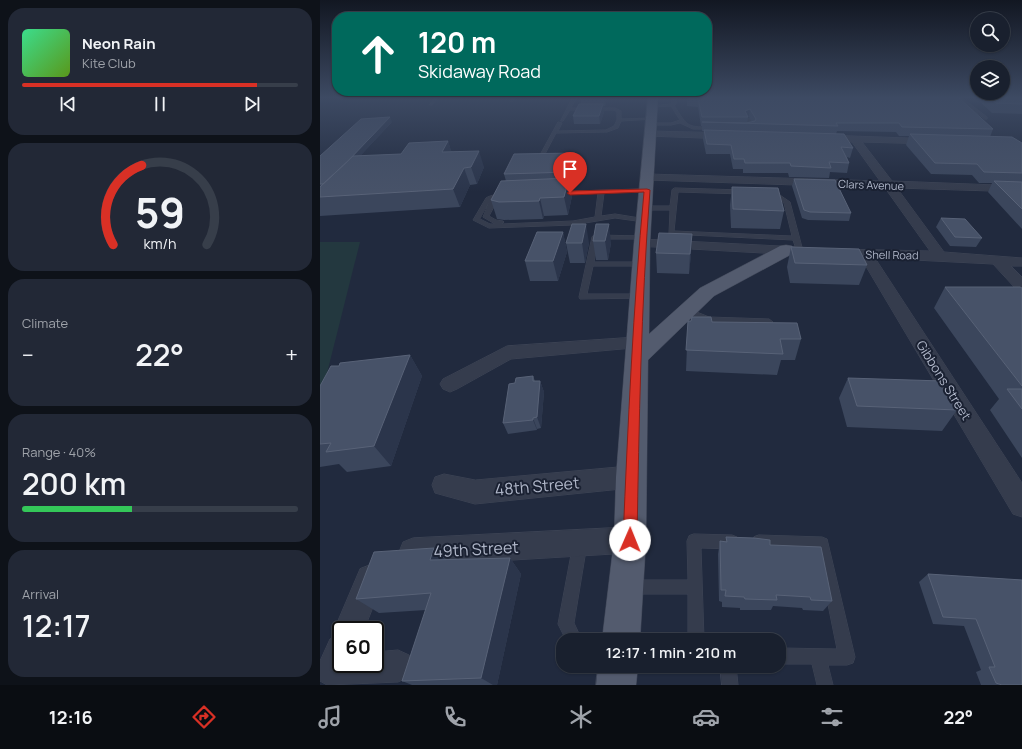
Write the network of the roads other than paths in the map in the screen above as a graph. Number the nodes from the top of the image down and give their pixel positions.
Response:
1 (558, 129) edge
2 (612, 129) edge
3 (652, 129) edge
4 (692, 129) edge
5 (751, 129) edge
6 (556, 132) junction
7 (746, 133) joint
8 (816, 138) edge
9 (855, 139) junction
10 (942, 141) edge
11 (543, 153) edge
12 (648, 177) junction
13 (681, 178) junction
14 (726, 186) junction
15 (889, 186) junction
16 (772, 187) junction
17 (647, 190) junction
18 (680, 190) junction
19 (1022, 190) edge
20 (601, 192) junction
21 (750, 192) edge
22 (765, 192) edge
23 (555, 193) edge
24 (508, 195) edge
25 (489, 198) junction
26 (673, 208) junction
27 (598, 219) junction
28 (589, 220) junction
29 (643, 234) junction
30 (793, 246) junction
31 (866, 255) junction
32 (940, 256) junction
33 (998, 261) junction
34 (1022, 262) edge
35 (590, 264) junction
36 (1022, 286) edge
37 (640, 296) junction
38 (687, 311) junction
39 (769, 322) edge
40 (637, 350) junction
41 (450, 384) dead end
42 (631, 477) junction
43 (444, 485) dead end
44 (1022, 505) edge
45 (630, 540) junction
46 (581, 543) junction
47 (626, 587) junction
48 (695, 587) junction
49 (353, 621) edge
50 (570, 633) edge
51 (622, 633) edge
52 (696, 633) edge
53 (786, 656) edge
54 (818, 656) junction
55 (398, 666) dead end
56 (384, 667) edge
57 (617, 673) edge
58 (729, 673) edge
59 (616, 685) edge
60 (730, 685) edge
61 (825, 685) edge

1 - 6 lane
2 - 6 lane
3 - 12 main road
4 - 7 street
5 - 7 lane
6 - 11 lane
8 - 9 street
9 - 10 street
9 - 15 street
12 - 13 street, Clars Avenue
12 - 17 main road
13 - 14 street, Clars Avenue
13 - 18 lane
14 - 16 street, Clars Avenue
14 - 18 lane
14 - 21 lane
15 - 16 street, Clars Avenue
15 - 19 street, Clars Avenue
15 - 32 street
16 - 22 lane
16 - 30 lane
17 - 20 lane
17 - 29 main road
18 - 26 lane
20 - 23 lane
20 - 27 lane
24 - 25 lane
25 - 28 lane
25 - 28 lane
26 - 29 lane
26 - 30 lane
27 - 28 lane
27 - 29 lane
29 - 30 street, Shell Road
29 - 35 lane
29 - 35 lane
29 - 37 main road
30 - 31 street, Shell Road
30 - 38 main road
31 - 32 street, Shell Road
31 - 44 street, Gibbons Street
32 - 33 street, Shell Road
33 - 34 street, Shell Road
33 - 36 street
35 - 37 lane
37 - 40 main road
38 - 39 lane
38 - 40 main road
40 - 41 street
40 - 42 main road
42 - 43 street, 48th Street
42 - 45 main road
45 - 46 street, 49th Street
45 - 47 main road
46 - 49 street, 49th Street
46 - 50 lane
47 - 48 lane
47 - 51 main road
48 - 52 lane
48 - 54 lane
53 - 54 lane
54 - 61 lane
55 - 56 street
57 - 59 main road
58 - 60 lane

